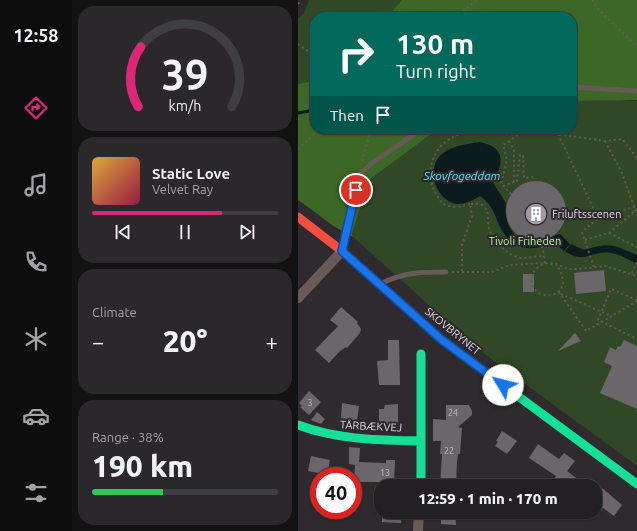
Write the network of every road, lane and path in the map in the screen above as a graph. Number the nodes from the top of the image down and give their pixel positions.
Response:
1 (301, 0) edge
2 (477, 0) edge
3 (592, 0) edge
4 (298, 4) edge
5 (461, 12) edge
6 (298, 44) edge
7 (637, 47) edge
8 (310, 52) edge
9 (577, 87) edge
10 (637, 91) edge
11 (314, 134) edge
12 (370, 134) edge
13 (415, 134) edge
14 (461, 134) edge
15 (502, 134) edge
16 (558, 134) joint
17 (518, 135) joint
18 (509, 140) junction
19 (605, 141) junction
20 (298, 149) edge
21 (637, 158) edge
22 (358, 176) junction
23 (535, 177) dead end
24 (524, 178) junction
25 (516, 181) junction
26 (503, 186) junction
27 (511, 194) dead end
28 (470, 204) junction
29 (636, 206) edge
30 (636, 211) edge
31 (637, 215) edge
32 (298, 217) edge
33 (598, 218) junction
34 (609, 233) junction
35 (585, 240) junction
36 (541, 242) dead end
37 (637, 247) edge
38 (342, 251) junction
39 (544, 256) junction
40 (637, 262) edge
41 (546, 263) junction
42 (556, 264) junction
43 (594, 267) junction
44 (462, 271) junction
45 (446, 272) joint
46 (632, 273) junction
47 (637, 276) edge
48 (379, 284) junction
49 (559, 293) junction
50 (298, 298) edge
51 (637, 300) edge
52 (601, 312) junction
53 (611, 316) junction
54 (600, 322) junction
55 (637, 339) edge
56 (421, 354) dead end
57 (298, 425) edge
58 (421, 441) junction
59 (421, 479) edge
60 (637, 484) edge
61 (419, 519) edge
62 (418, 531) edge

1 - 4 path
2 - 5 path
3 - 7 path
6 - 8 path
9 - 10 lane
11 - 20 path
12 - 22 path
13 - 22 lane
14 - 28 path
15 - 17 path
16 - 19 path
16 - 33 path
17 - 18 path
18 - 25 path
18 - 26 path
19 - 21 path
19 - 29 path
22 - 38 lane
23 - 24 path
24 - 25 path
24 - 25 path
25 - 26 path
26 - 27 path
28 - 39 path
28 - 44 path
29 - 30 path
29 - 33 path
30 - 31 path
30 - 34 path
32 - 38 street, SKOVBRYNET
33 - 35 path
34 - 35 path
34 - 37 path
35 - 43 path
36 - 39 path
38 - 48 street, SKOVBRYNET
38 - 50 street
39 - 41 path
40 - 46 path
41 - 42 path
41 - 44 path
41 - 49 path
42 - 43 path
42 - 49 path
43 - 46 path
44 - 45 path
45 - 48 lane
46 - 47 path
48 - 60 street, SKOVBRYNET
49 - 52 path
49 - 54 path
51 - 52 path
51 - 53 path
52 - 53 path
52 - 54 path
53 - 54 path
54 - 55 path
56 - 58 street
57 - 58 street, TÅRBÆKVEJ
58 - 59 street
61 - 62 street

